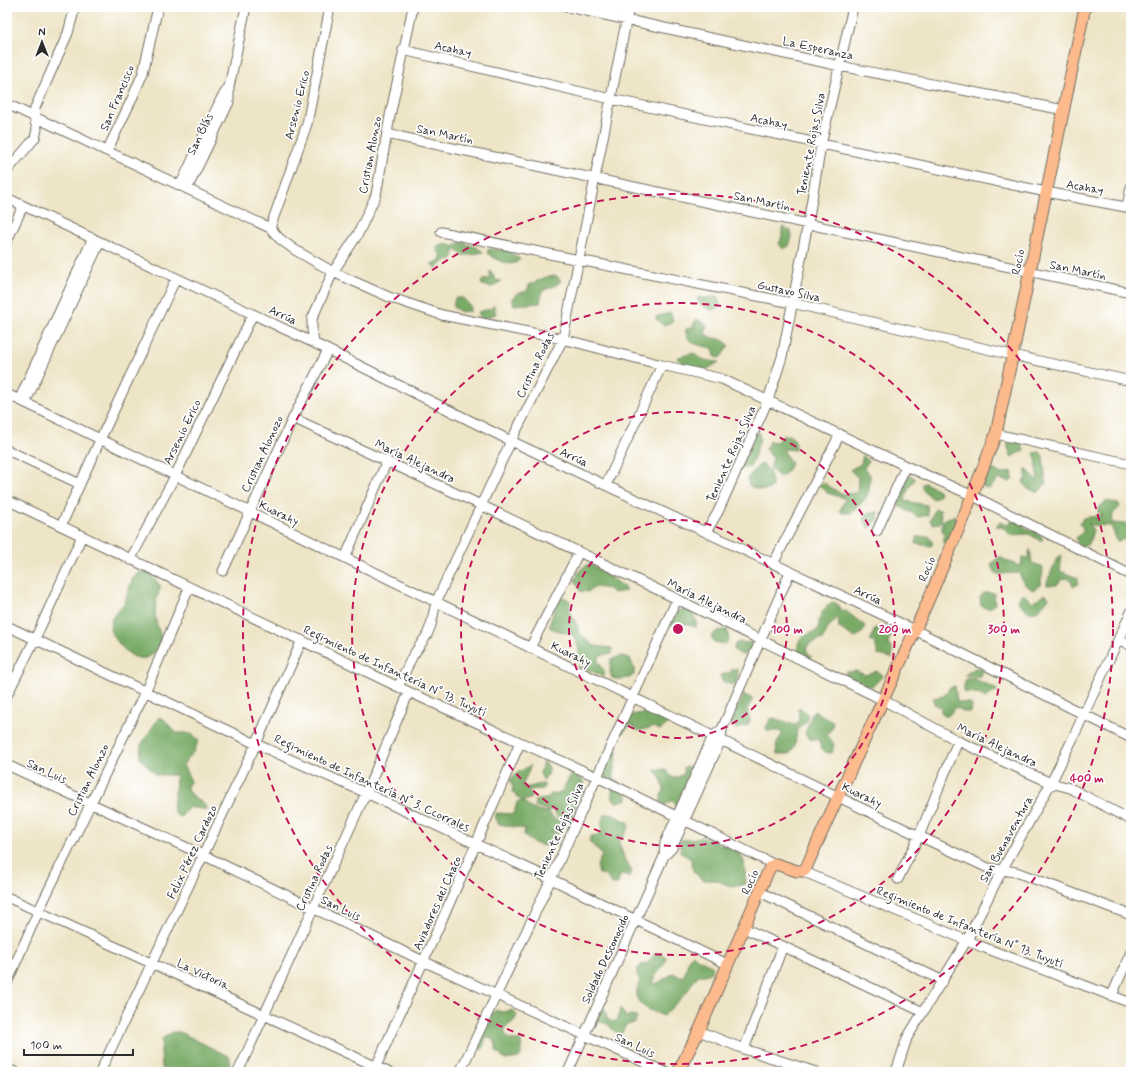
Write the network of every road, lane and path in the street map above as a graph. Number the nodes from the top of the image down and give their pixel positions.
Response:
1 (75, 7) edge
2 (158, 7) edge
3 (246, 7) edge
4 (330, 7) edge
5 (413, 7) edge
6 (568, 7) edge
7 (629, 7) edge
8 (853, 7) edge
9 (1085, 7) edge
10 (626, 20) junction
11 (403, 50) junction
12 (840, 66) junction
13 (611, 99) junction
14 (7, 104) edge
15 (1064, 110) junction
16 (34, 117) junction
17 (387, 134) junction
18 (821, 144) junction
19 (107, 151) junction
20 (7, 171) edge
21 (595, 178) junction
22 (184, 187) junction
23 (1131, 187) edge
24 (1046, 192) junction
25 (7, 198) edge
26 (23, 206) junction
27 (1129, 207) edge
28 (808, 223) junction
29 (270, 228) junction
30 (441, 232) dead end
31 (96, 240) junction
32 (7, 241) edge
33 (578, 261) junction
34 (334, 272) junction
35 (1029, 272) junction
36 (176, 278) junction
37 (1131, 293) edge
38 (792, 303) junction
39 (253, 314) junction
40 (562, 339) junction
41 (314, 343) junction
42 (328, 350) junction
43 (1012, 355) junction
44 (662, 365) junction
45 (1131, 381) edge
46 (7, 394) edge
47 (768, 400) junction
48 (22, 402) junction
49 (292, 418) junction
50 (840, 434) junction
51 (996, 434) junction
52 (100, 440) junction
53 (511, 441) junction
54 (7, 450) edge
55 (387, 461) junction
56 (1131, 464) edge
57 (906, 466) junction
58 (174, 476) junction
59 (80, 484) junction
60 (606, 485) junction
61 (973, 496) junction
62 (7, 500) edge
63 (481, 505) junction
64 (249, 512) junction
65 (61, 526) junction
66 (877, 531) dead end
67 (706, 532) junction
68 (82, 536) junction
69 (580, 552) junction
70 (345, 558) junction
71 (130, 560) junction
72 (772, 564) junction
73 (223, 571) dead end
74 (790, 572) junction
75 (1131, 575) edge
76 (189, 588) junction
77 (677, 599) junction
78 (436, 602) junction
79 (1131, 612) edge
80 (7, 626) edge
81 (915, 630) junction
82 (35, 639) junction
83 (1118, 639) junction
84 (302, 640) junction
85 (761, 641) junction
86 (1131, 646) edge
87 (530, 648) junction
88 (398, 687) junction
89 (146, 690) junction
90 (409, 692) junction
91 (7, 696) edge
92 (633, 697) junction
93 (884, 700) junction
94 (1084, 715) junction
95 (717, 738) junction
96 (1131, 738) edge
97 (958, 742) junction
98 (520, 743) junction
99 (256, 744) junction
100 (7, 765) edge
101 (597, 777) junction
102 (1051, 783) junction
103 (366, 793) junction
104 (837, 796) junction
105 (90, 804) junction
106 (676, 816) junction
107 (1131, 820) edge
108 (685, 821) junction
109 (919, 836) junction
110 (476, 844) junction
111 (203, 855) junction
112 (664, 856) junction
113 (773, 864) junction
114 (1002, 870) junction
115 (802, 871) junction
116 (898, 878) dead end
117 (551, 880) junction
118 (760, 892) junction
119 (7, 897) edge
120 (313, 908) junction
121 (38, 912) junction
122 (1131, 915) edge
123 (636, 921) junction
124 (744, 928) junction
125 (967, 940) junction
126 (783, 946) junction
127 (1131, 952) edge
128 (423, 961) junction
129 (152, 963) junction
130 (727, 964) junction
131 (943, 981) junction
132 (7, 983) edge
133 (497, 995) junction
134 (1112, 995) junction
135 (1131, 1003) edge
136 (924, 1012) junction
137 (264, 1016) junction
138 (700, 1031) junction
139 (584, 1034) junction
140 (744, 1049) junction
141 (7, 1069) edge
142 (375, 1069) edge
143 (15, 1072) edge
144 (100, 1072) edge
145 (238, 1072) edge
146 (388, 1072) edge
147 (460, 1072) edge
148 (568, 1072) edge
149 (665, 1072) edge
150 (678, 1072) edge
151 (816, 1072) edge
152 (896, 1072) edge

1 - 16 street
2 - 19 street, San Francisco
3 - 22 street, San Blás
4 - 29 street, Arsenio Erico
5 - 11 street, Cristian Alonzo
6 - 10 street, La Esperanza
7 - 10 street, Cristina Rodas
8 - 12 street, Teniente Rojas Silva
9 - 15 main road, Rocío
10 - 12 street, La Esperanza
10 - 13 street, Cristina Rodas
11 - 13 street, Acahay
11 - 17 street, Cristian Alonzo
12 - 15 street, La Esperanza
12 - 18 street, Teniente Rojas Silva
13 - 18 street, Acahay
13 - 21 street, Cristina Rodas
14 - 16 street
15 - 24 main road, Rocío
16 - 19 street
16 - 20 street
17 - 21 street, San Martín
17 - 34 street, Cristian Alonzo
18 - 24 street, Acahay
18 - 28 street, Teniente Rojas Silva
19 - 22 street
21 - 28 street, San Martín
21 - 33 street, Cristina Rodas
22 - 29 street
23 - 27 street
24 - 27 street, Acahay
24 - 35 main road, Rocío
25 - 26 street, Arrúa
26 - 31 street, Arrúa
26 - 32 street
28 - 35 street, San Martín
28 - 38 street, Teniente Rojas Silva
29 - 34 street
30 - 33 street, Gustavo Silva
31 - 36 street, Arrúa
31 - 48 street
33 - 38 street, Gustavo Silva
33 - 40 street, Cristina Rodas
34 - 40 street
34 - 41 street, Cristian Alonzo
35 - 37 street, San Martín
35 - 43 main road, Rocío
36 - 39 street, Arrúa
36 - 52 street
38 - 43 street, Gustavo Silva
38 - 47 street, Teniente Rojas Silva
39 - 41 street, Arrúa
39 - 58 street, Arsenio Erico
40 - 44 street
40 - 53 street, Cristina Rodas
41 - 42 street, Arrúa
42 - 49 street, Cristian Alonozo
42 - 53 street, Arrúa
43 - 45 street, Gustavo Silva
43 - 51 main road, Rocío
44 - 47 street
44 - 60 street
46 - 48 street, Kuarahy
47 - 50 street
47 - 67 street, Teniente Rojas Silva
48 - 52 street, Kuarahy
49 - 55 street, María Alejandra
49 - 64 street, Cristian Alonozo
50 - 57 street
50 - 72 street
51 - 56 street
51 - 61 main road, Rocío
52 - 58 street, Kuarahy
52 - 59 street
53 - 60 street, Arrúa
53 - 63 street, Cristina Rodas
54 - 59 street
55 - 63 street, María Alejandra
55 - 70 street
57 - 61 street
57 - 66 street
58 - 64 street, Kuarahy
58 - 71 street, Arsenio Erico
59 - 65 street
60 - 67 street, Arrúa
61 - 75 street
61 - 81 main road, Rocío
62 - 65 street, Regimiento de Infantería N° 13. Tuyutí
63 - 69 street, María Alejandra
63 - 78 street, Cristina Rodas
64 - 70 street, Kuarahy
64 - 73 street, Cristian Alonozo
65 - 68 street, Regimiento de Infantería N° 13. Tuyutí
67 - 72 street, Arrúa
68 - 71 street, Regimiento de Infantería N° 13. Tuyutí
68 - 82 street
69 - 77 street, María Alejandra
69 - 87 street
70 - 78 street, Kuarahy
71 - 76 street, Regimiento de Infantería N° 13. Tuyutí
72 - 74 street, Arrúa
74 - 81 street, Arrúa
74 - 85 street, Soldado Desconocido
76 - 84 street, Regimiento de Infantería N° 13. Tuyutí
76 - 89 street, Cristian Alonzo
77 - 85 street, María Alejandra
77 - 92 street, Teniente Rojas Silva
78 - 87 street, Kuarahy
78 - 88 street, Cristina Rodas
79 - 83 street, San Buenaventura
80 - 82 street, Regimiento de Infantería N° 3. Ccorrales
81 - 93 main road, Rocío
81 - 94 street, Arrúa
82 - 89 street, Regimiento de Infantería N° 3. Ccorrales
82 - 91 street
83 - 86 street
83 - 94 street, San Buenaventura
84 - 88 street, Regimiento de Infantería N° 13. Tuyutí
84 - 99 street, Felix Pérez Cardozo
85 - 93 street, María Alejandra
85 - 95 street, Soldado Desconocido
87 - 92 street, Kuarahy
88 - 90 street, Regimiento de Infantería N° 13. Tuyutí
89 - 99 street, Regimiento de Infantería N° 3. Ccorrales
89 - 105 street, Cristian Alonzo
90 - 98 street, Regimiento de Infantería N° 13. Tuyutí
90 - 103 street, Cristina Rodas
92 - 95 street, Kuarahy
92 - 101 street, Teniente Rojas Silva
93 - 97 street, María Alejandra
93 - 104 main road, Rocío
94 - 96 street, Arrúa
94 - 102 street, San Buenaventura
95 - 104 street, Kuarahy
95 - 106 street, Soldado Desconocido
95 - 108 street, Soldado Desconocido
97 - 102 street, María Alejandra
97 - 109 street
98 - 101 street, Regimiento de Infantería N° 13. Tuyutí
98 - 110 street, Aviadores del Chaco
99 - 103 street, Regimiento de Infantería N° 3. Ccorrales
99 - 111 street, Felix Pérez Cardozo
100 - 105 street, San Luis
101 - 106 street, Regimiento de Infantería N° 13. Tuyutí
101 - 117 street, Teniente Rojas Silva
102 - 107 street, María Alejandra
102 - 114 street, San Buenaventura
103 - 110 street, Regimiento de Infantería N° 3. Ccorrales
103 - 120 street, Cristina Rodas
104 - 109 street, Kuarahy
104 - 115 main road, Rocío
105 - 111 street, San Luis
105 - 121 street, Cristian Alonzo
106 - 108 street, Regimiento de Infantería N° 13. Tuyutí
106 - 112 street, Soldado Desconocido
108 - 112 street, Soldado Desconocido
108 - 113 street, Regimiento de Infantería N° 13. Tuyutí
109 - 114 street, Kuarahy
109 - 116 street
110 - 117 street, Regimiento de Infantería N° 3. Ccorrales
110 - 128 street, Aviadores del Chaco
111 - 120 street, San Luis
111 - 129 street, Felix Pérez Cardozo
112 - 123 street, Soldado Desconocido
113 - 115 main road, Rocío
113 - 118 main road, Rocío
114 - 122 street, Kuarahy
114 - 125 street, San Buenaventura
115 - 125 street, Regimiento de Infantería N° 13. Tuyutí
117 - 123 street, Regimiento de Infantería N° 3. Ccorrales
117 - 133 street, Teniente Rojas Silva
118 - 124 main road, Rocío
118 - 131 street
119 - 121 street, La Victoria
120 - 128 street, San Luis
120 - 137 street, Cristina Rodas
121 - 129 street, La Victoria
121 - 132 street, Cristian Alonzo
123 - 130 street, Regimiento de Infantería N° 3. Ccorrales
123 - 139 street, Soldado Desconocido
124 - 126 street
124 - 130 main road, Rocío
125 - 131 street, San Buenaventura
125 - 134 street, Regimiento de Infantería N° 13. Tuyutí
126 - 136 street
126 - 140 street
127 - 134 street
128 - 133 street, San Luis
128 - 142 street, Aviadores del Chaco
129 - 137 street, La Victoria
129 - 144 street, Felix Pérez Cardozo
130 - 138 main road, Rocío
131 - 136 street, San Buenaventura
133 - 139 street, San Luis
133 - 147 street, Teniente Rojas Silva
134 - 135 street, Regimiento de Infantería N° 13. Tuyutí
136 - 152 street, San Buenaventura
137 - 142 street, La Victoria
137 - 145 street, Cristina Rodas
138 - 140 street
138 - 150 main road, Rocío
139 - 148 street, Soldado Desconocido
139 - 149 street, San Luis
140 - 151 street
141 - 143 street
142 - 146 street, La Victoria

